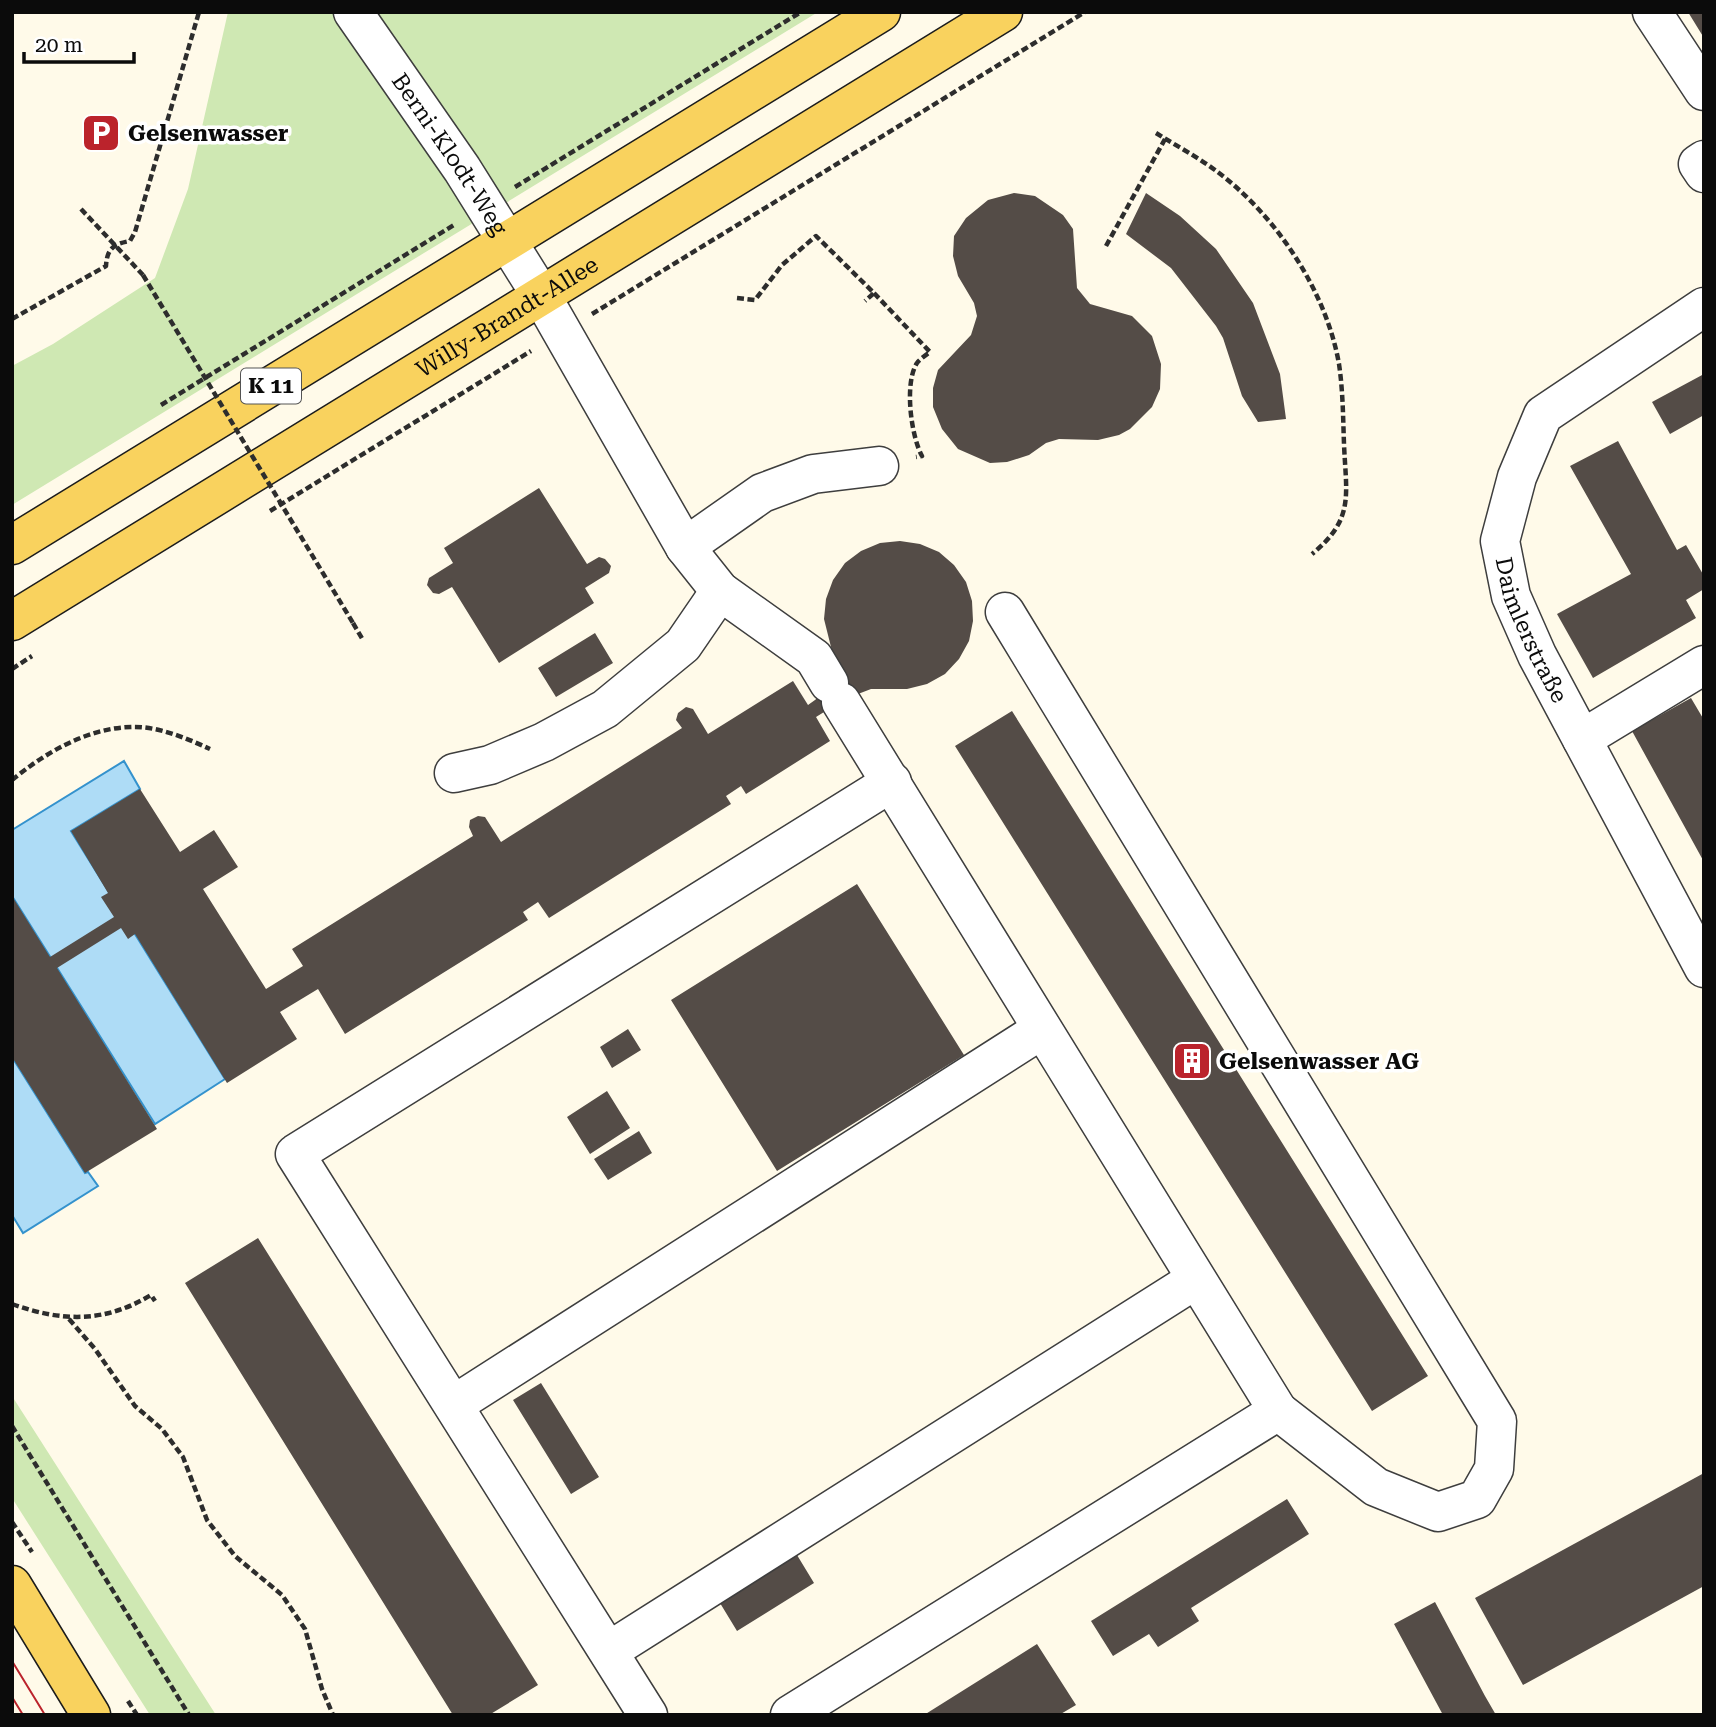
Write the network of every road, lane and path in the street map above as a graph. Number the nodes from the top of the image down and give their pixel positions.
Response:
1 (199, 12) edge
2 (353, 12) edge
3 (801, 12) edge
4 (881, 12) edge
5 (1003, 12) edge
6 (1652, 12) edge
7 (1704, 91) edge
8 (1156, 133) dead end
9 (1165, 139) junction
10 (1704, 160) edge
11 (1704, 173) edge
12 (485, 206) junction
13 (81, 209) dead end
14 (506, 242) junction
15 (116, 243) junction
16 (1106, 246) dead end
17 (874, 293) junction
18 (542, 297) junction
19 (737, 298) dead end
20 (865, 301) dead end
21 (1704, 307) edge
22 (12, 319) edge
23 (154, 410) dead end
24 (879, 466) joint
25 (12, 545) edge
26 (685, 547) junction
27 (1312, 554) dead end
28 (720, 592) junction
29 (1005, 612) dead end
30 (12, 621) edge
31 (363, 640) dead end
32 (1704, 665) edge
33 (1582, 739) junction
34 (210, 749) dead end
35 (454, 773) dead end
36 (12, 780) edge
37 (892, 782) junction
38 (1704, 968) edge
39 (1041, 1030) junction
40 (1195, 1280) junction
41 (155, 1301) dead end
42 (12, 1304) edge
43 (69, 1319) junction
44 (455, 1404) junction
45 (1278, 1411) junction
46 (12, 1426) edge
47 (12, 1585) edge
48 (610, 1651) junction
49 (91, 1715) edge
50 (189, 1715) edge
51 (333, 1715) edge
52 (648, 1715) edge
53 (790, 1715) edge

1 - 15 path
2 - 12 street, Berni-Klodt-Weg
3 - 12 path
4 - 14 main road, K 11
5 - 18 main road, Willy-Brandt-Allee
6 - 7 street
8 - 9 path
9 - 16 path
9 - 27 path
10 - 11 street
12 - 14 street, Berni-Klodt-Weg
12 - 23 path
13 - 15 path
14 - 18 street, Berni-Klodt-Weg
14 - 25 main road, K 11
15 - 22 path
15 - 31 path, bridge
17 - 19 path
17 - 20 path
17 - 24 path
18 - 26 street, Berni-Klodt-Weg
18 - 30 main road, Willy-Brandt-Allee
21 - 33 street, Daimlerstraße
24 - 26 street
26 - 28 street, Berni-Klodt-Weg
28 - 35 street
28 - 37 street, Berni-Klodt-Weg
29 - 45 street, Berni-Klodt-Weg
32 - 33 street
33 - 38 street, Daimlerstraße
34 - 36 path
37 - 39 street, Berni-Klodt-Weg
37 - 44 street
39 - 40 street, Berni-Klodt-Weg
39 - 44 street
40 - 45 street, Berni-Klodt-Weg
40 - 48 street
41 - 43 path
42 - 43 path
43 - 51 path
44 - 48 street
45 - 53 street
46 - 50 path
47 - 49 main road
48 - 52 street

